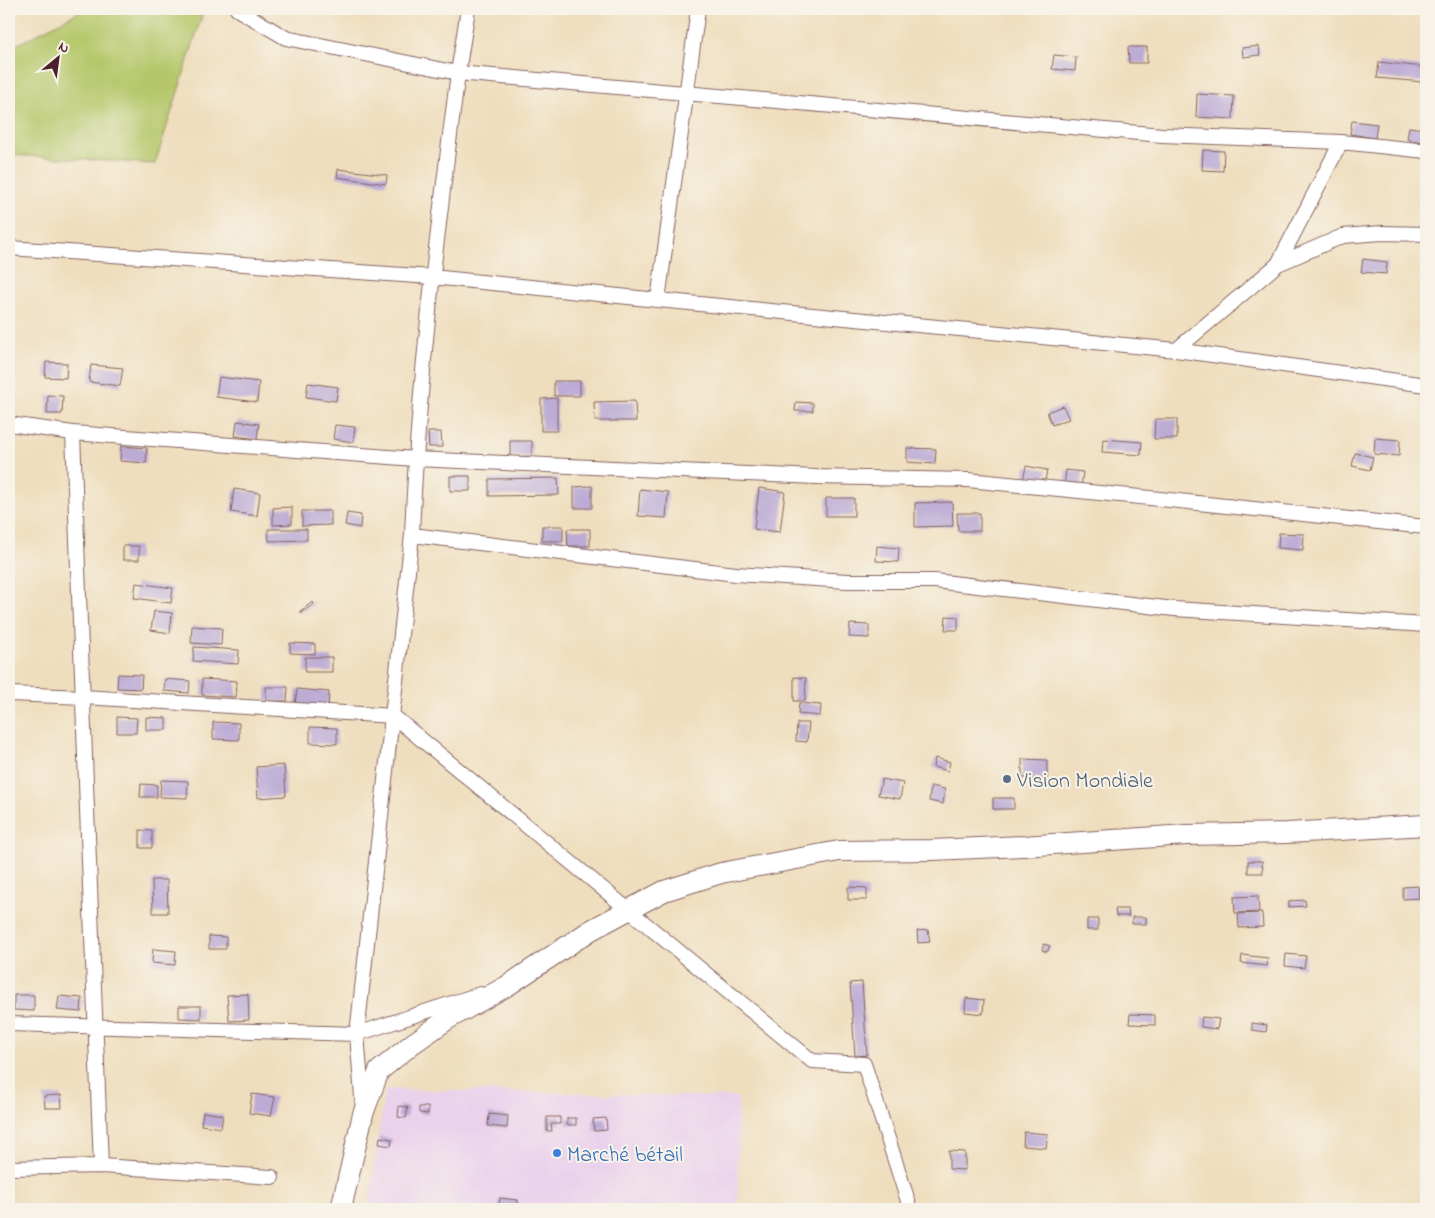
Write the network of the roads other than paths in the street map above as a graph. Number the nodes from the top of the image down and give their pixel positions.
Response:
1 (237, 9) edge
2 (468, 9) edge
3 (698, 9) edge
4 (458, 73) junction
5 (687, 92) junction
6 (1341, 142) junction
7 (1426, 151) edge
8 (1426, 234) edge
9 (9, 248) edge
10 (1278, 264) junction
11 (432, 276) junction
12 (658, 300) junction
13 (1176, 350) junction
14 (1426, 385) edge
15 (9, 424) edge
16 (74, 433) junction
17 (415, 459) junction
18 (1426, 527) edge
19 (412, 535) junction
20 (1426, 625) edge
21 (9, 694) edge
22 (84, 697) junction
23 (393, 716) junction
24 (1426, 825) edge
25 (628, 910) junction
26 (507, 986) junction
27 (9, 1024) edge
28 (95, 1027) junction
29 (357, 1034) junction
30 (363, 1114) junction
31 (101, 1166) junction
32 (9, 1168) edge
33 (272, 1177) dead end
34 (341, 1209) edge
35 (908, 1209) edge

1 - 4 street
2 - 4 street
3 - 5 street
4 - 5 street
4 - 11 street
5 - 6 street
5 - 12 street
6 - 7 street
6 - 10 street
8 - 10 street
9 - 11 street
10 - 13 street
11 - 12 street
11 - 17 street
12 - 13 street
13 - 14 street
15 - 16 street
16 - 17 street
16 - 22 street
17 - 18 street
17 - 19 street
19 - 20 street
19 - 23 street
21 - 22 street
22 - 23 street
22 - 28 street
23 - 25 street
23 - 29 street
24 - 25 street
25 - 26 street
25 - 35 street
26 - 29 street
26 - 30 street
27 - 28 street
28 - 29 street
28 - 31 street
29 - 30 street
30 - 34 street
31 - 32 street
31 - 33 street

